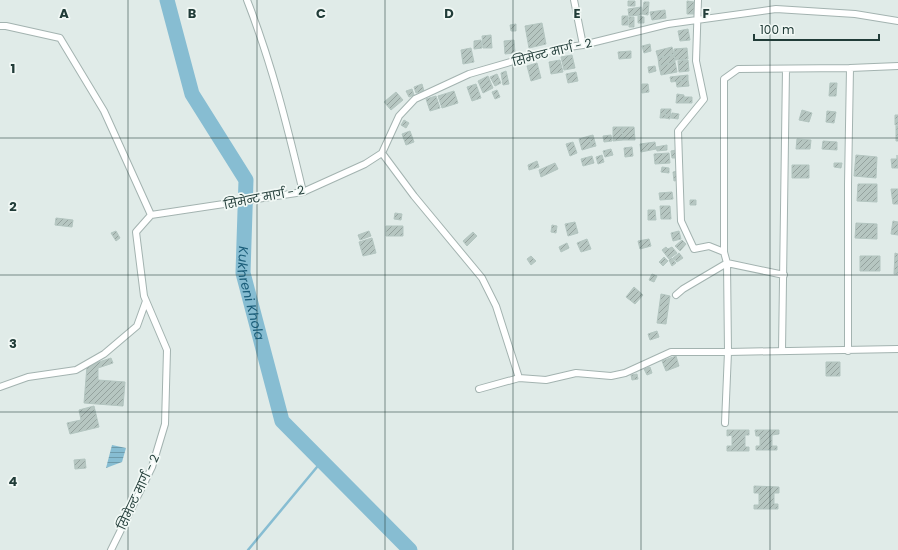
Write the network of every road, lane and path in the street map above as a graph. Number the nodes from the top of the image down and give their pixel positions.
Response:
1 (246, 0) edge
2 (574, 0) edge
3 (698, 0) edge
4 (699, 20) junction
5 (898, 21) edge
6 (0, 26) edge
7 (583, 45) junction
8 (898, 66) edge
9 (850, 68) junction
10 (786, 69) junction
11 (382, 154) junction
12 (303, 192) junction
13 (152, 216) junction
14 (724, 252) junction
15 (727, 263) junction
16 (784, 275) junction
17 (676, 295) dead end
18 (146, 301) junction
19 (898, 348) edge
20 (848, 351) junction
21 (728, 352) junction
22 (782, 352) junction
23 (519, 378) junction
24 (0, 387) edge
25 (479, 389) dead end
26 (725, 423) dead end
27 (111, 550) edge

1 - 12 street
2 - 7 street
3 - 4 street
4 - 5 street, सिमेन्ट मार्ग - 2
4 - 7 street, सिमेन्ट मार्ग - 2
4 - 14 street
6 - 13 street
7 - 11 street, सिमेन्ट मार्ग - 2
8 - 9 street
9 - 10 street
9 - 20 street
10 - 14 street
10 - 16 street
11 - 12 street, सिमेन्ट मार्ग - 2
11 - 23 street
12 - 13 street, सिमेन्ट मार्ग - 2
13 - 18 street, सिमेन्ट मार्ग - 2
14 - 15 street
15 - 16 street
15 - 17 street
15 - 21 street
16 - 22 street
18 - 24 street
18 - 27 street, सिमेन्ट मार्ग - 2
19 - 20 street
20 - 22 street
21 - 22 street
21 - 23 street
21 - 26 street
23 - 25 street

